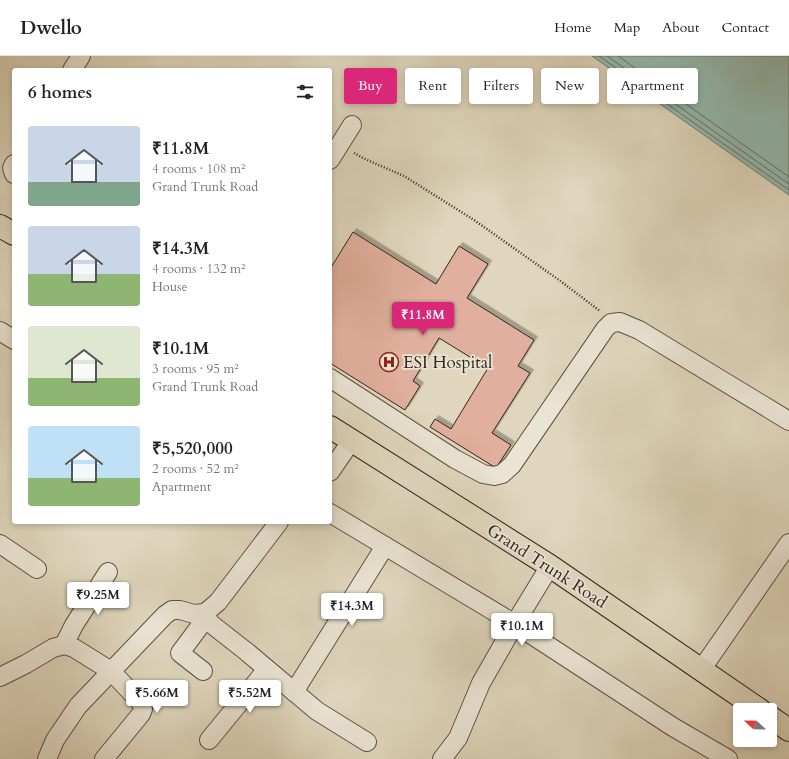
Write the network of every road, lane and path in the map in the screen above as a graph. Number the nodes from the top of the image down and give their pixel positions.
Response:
1 (81, 56) edge
2 (73, 68) edge
3 (352, 126) dead end
4 (340, 144) junction
5 (332, 157) edge
6 (0, 226) edge
7 (12, 233) edge
8 (611, 323) junction
9 (0, 331) edge
10 (12, 339) edge
11 (332, 379) edge
12 (789, 421) edge
13 (332, 428) edge
14 (352, 440) junction
15 (332, 469) edge
16 (332, 514) edge
17 (277, 524) edge
18 (789, 543) edge
19 (0, 544) edge
20 (385, 546) junction
21 (550, 566) junction
22 (37, 569) dead end
23 (108, 572) dead end
24 (202, 613) junction
25 (515, 624) junction
26 (64, 646) junction
27 (267, 669) junction
28 (701, 670) junction
29 (111, 671) junction
30 (204, 671) dead end
31 (0, 677) edge
32 (294, 692) junction
33 (750, 703) edge
34 (777, 722) edge
35 (789, 730) edge
36 (209, 740) dead end
37 (367, 742) dead end
38 (47, 759) edge
39 (104, 759) edge
40 (442, 759) edge
41 (728, 759) edge

1 - 2 street
3 - 4 street
4 - 5 street
4 - 8 path
6 - 7 main road
8 - 11 street
8 - 12 street
9 - 10 street
13 - 14 main road, Grand Trunk Road
14 - 15 street
14 - 21 main road, Grand Trunk Road
16 - 20 street
17 - 24 street
18 - 28 street
19 - 22 street
20 - 25 street
20 - 32 street
21 - 25 street
21 - 28 main road, Grand Trunk Road
23 - 26 street
24 - 27 street
24 - 29 street
24 - 30 street
25 - 40 street
25 - 41 street
26 - 29 street
26 - 31 street
27 - 32 street
27 - 36 street
28 - 33 main road, Grand Trunk Road
29 - 38 street
29 - 39 street
32 - 37 street
34 - 35 main road

